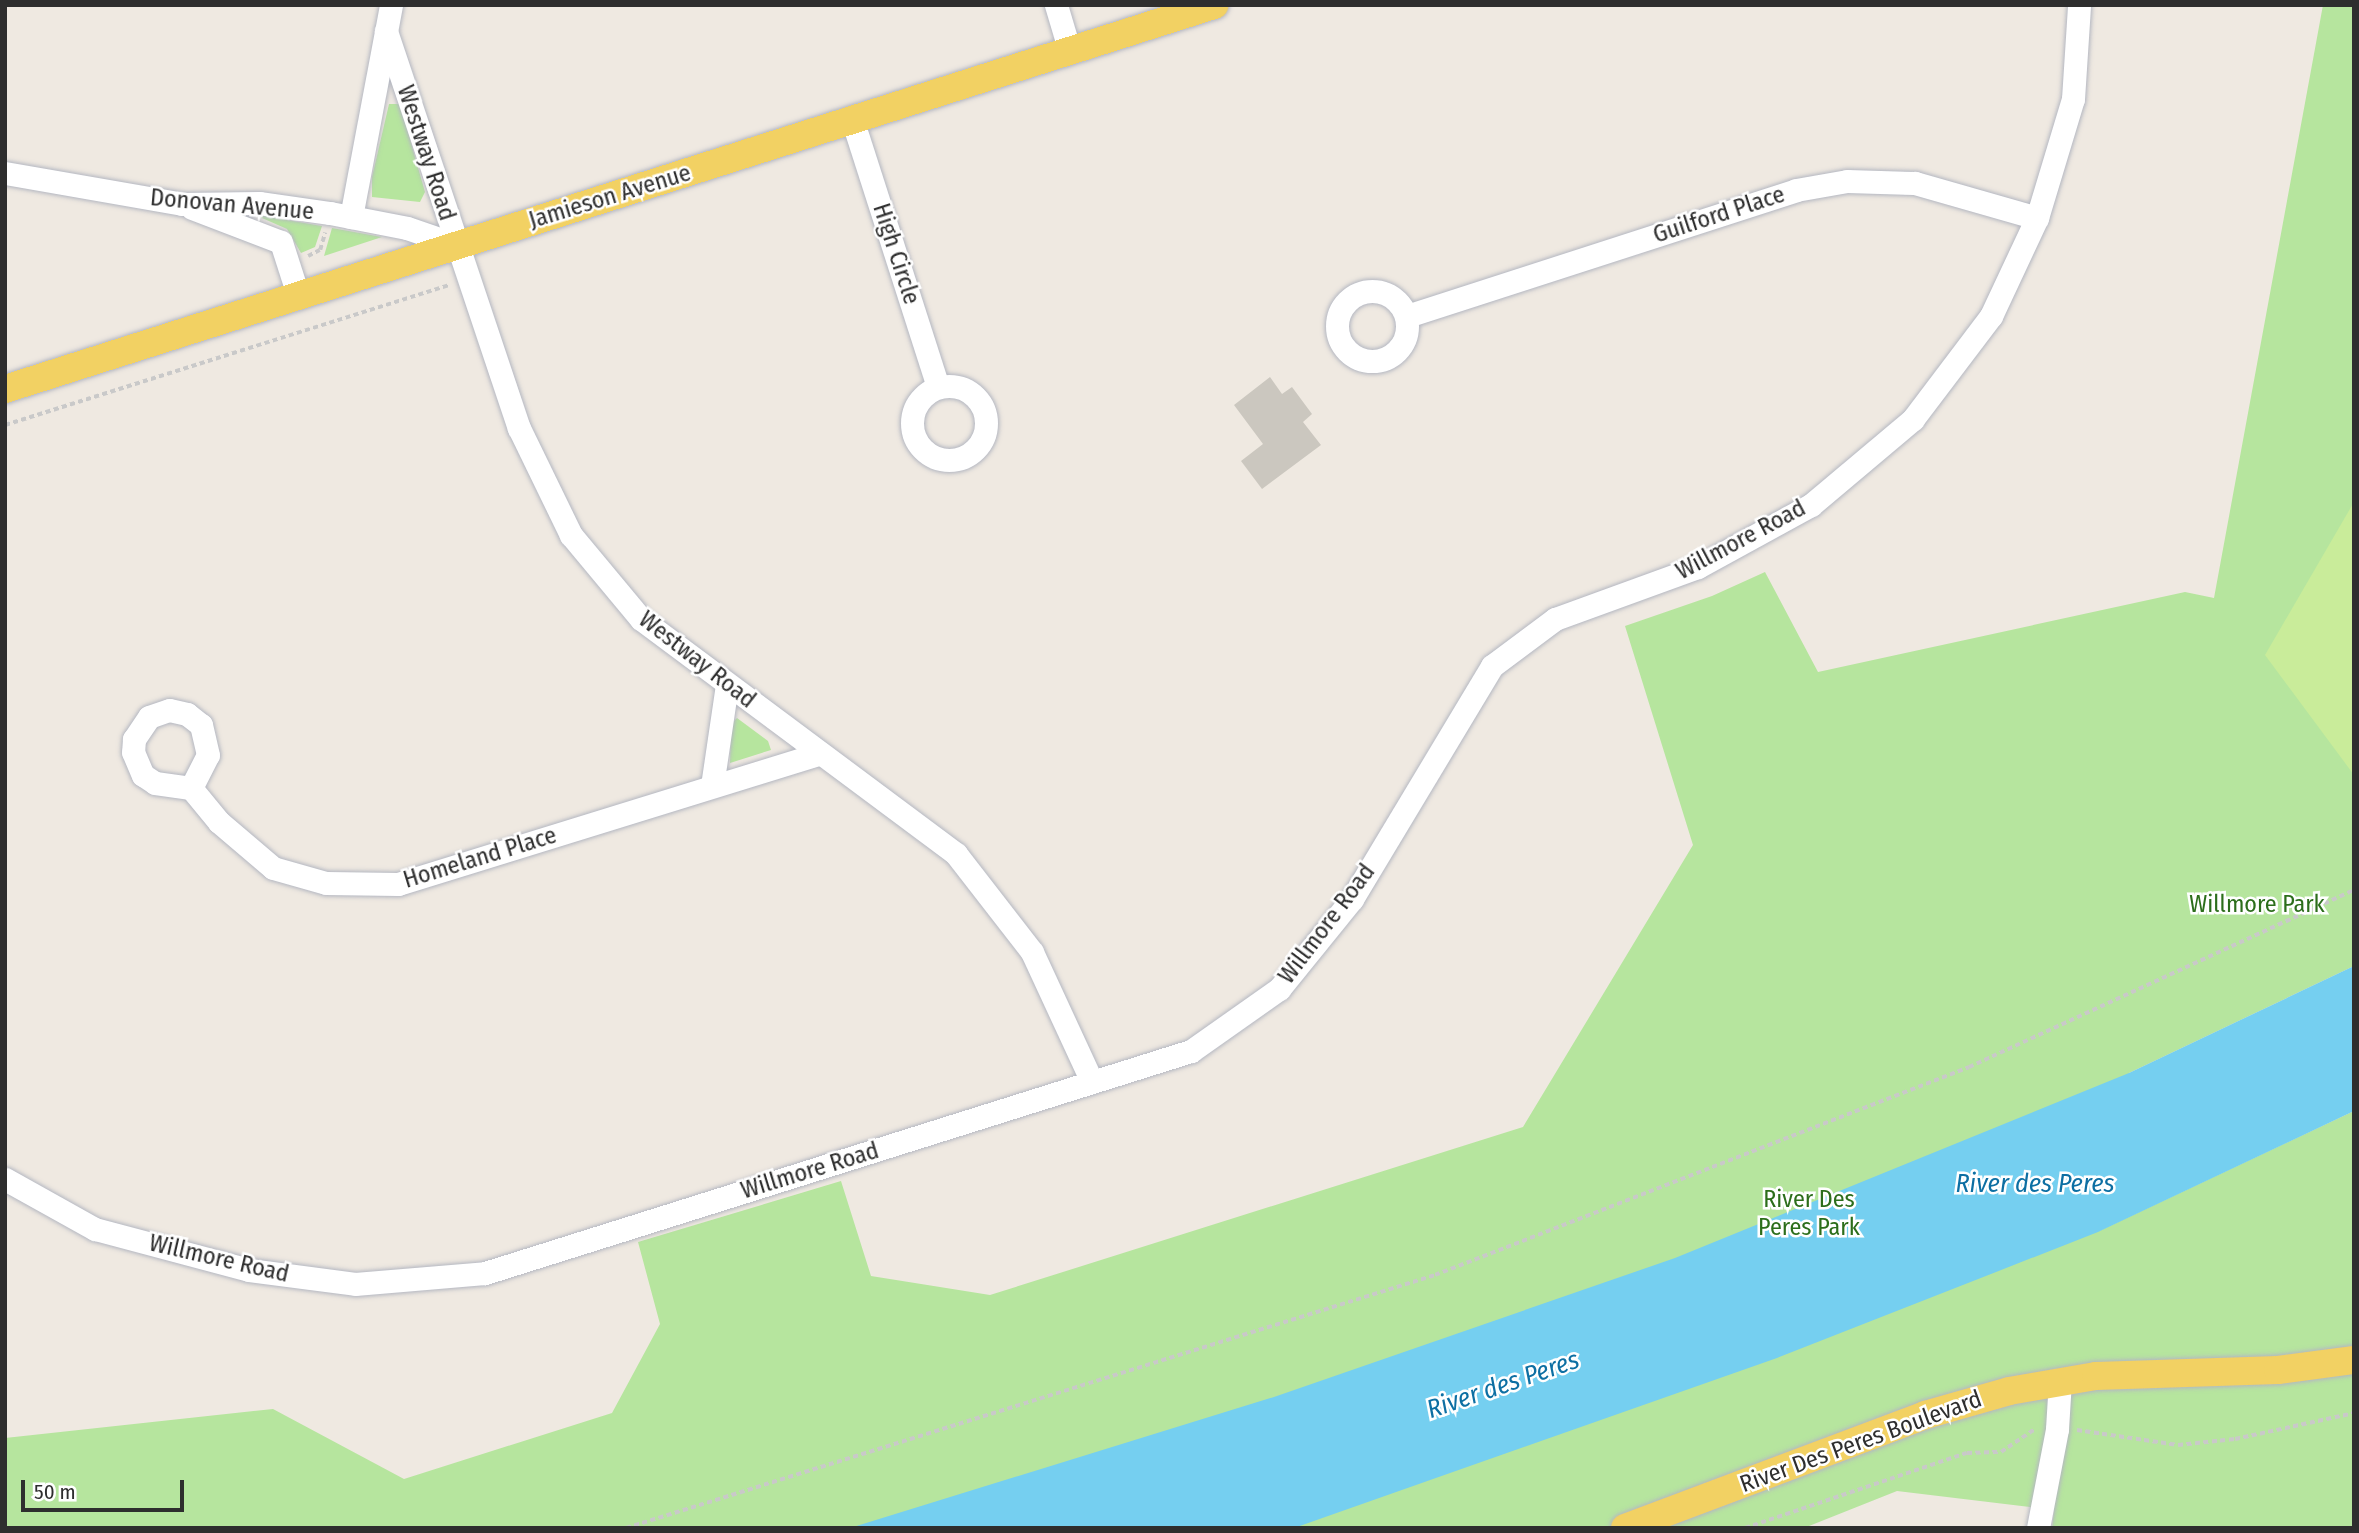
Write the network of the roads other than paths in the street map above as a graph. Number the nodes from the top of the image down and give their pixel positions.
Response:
1 (391, 5) edge
2 (1056, 5) edge
3 (1214, 5) edge
4 (2079, 5) edge
5 (386, 31) junction
6 (1070, 52) junction
7 (853, 122) junction
8 (5, 173) edge
9 (183, 204) junction
10 (351, 217) junction
11 (2037, 218) junction
12 (457, 245) junction
13 (298, 295) junction
14 (1407, 316) dead end
15 (938, 387) dead end
16 (5, 389) edge
17 (727, 684) junction
18 (817, 754) junction
19 (712, 786) junction
20 (191, 788) dead end
21 (1092, 1082) junction
22 (7, 1178) edge
23 (2354, 1360) edge
24 (2060, 1381) junction
25 (1625, 1528) edge
26 (2038, 1528) edge

1 - 5 street, Westway Road
2 - 6 street
3 - 6 main road, Jamieson Avenue
4 - 11 street, Willmore Road
5 - 10 street, Westway Road
5 - 12 street, Westway Road
6 - 7 main road, Jamieson Avenue
7 - 12 main road, Jamieson Avenue
7 - 15 street, High Circle
8 - 9 street, Donovan Avenue
9 - 10 street, Donovan Avenue
9 - 13 street
10 - 12 street, Donovan Avenue
11 - 14 street, Guilford Place
11 - 21 street, Willmore Road
12 - 13 main road, Jamieson Avenue
12 - 17 street, Westway Road
13 - 16 main road, Jamieson Avenue
17 - 18 street, Westway Road
17 - 19 street
18 - 19 street, Homeland Place
18 - 21 street, Westway Road
19 - 20 street, Homeland Place
21 - 22 street, Willmore Road
23 - 24 main road, River Des Peres Boulevard
24 - 25 main road, River Des Peres Boulevard
24 - 26 street

